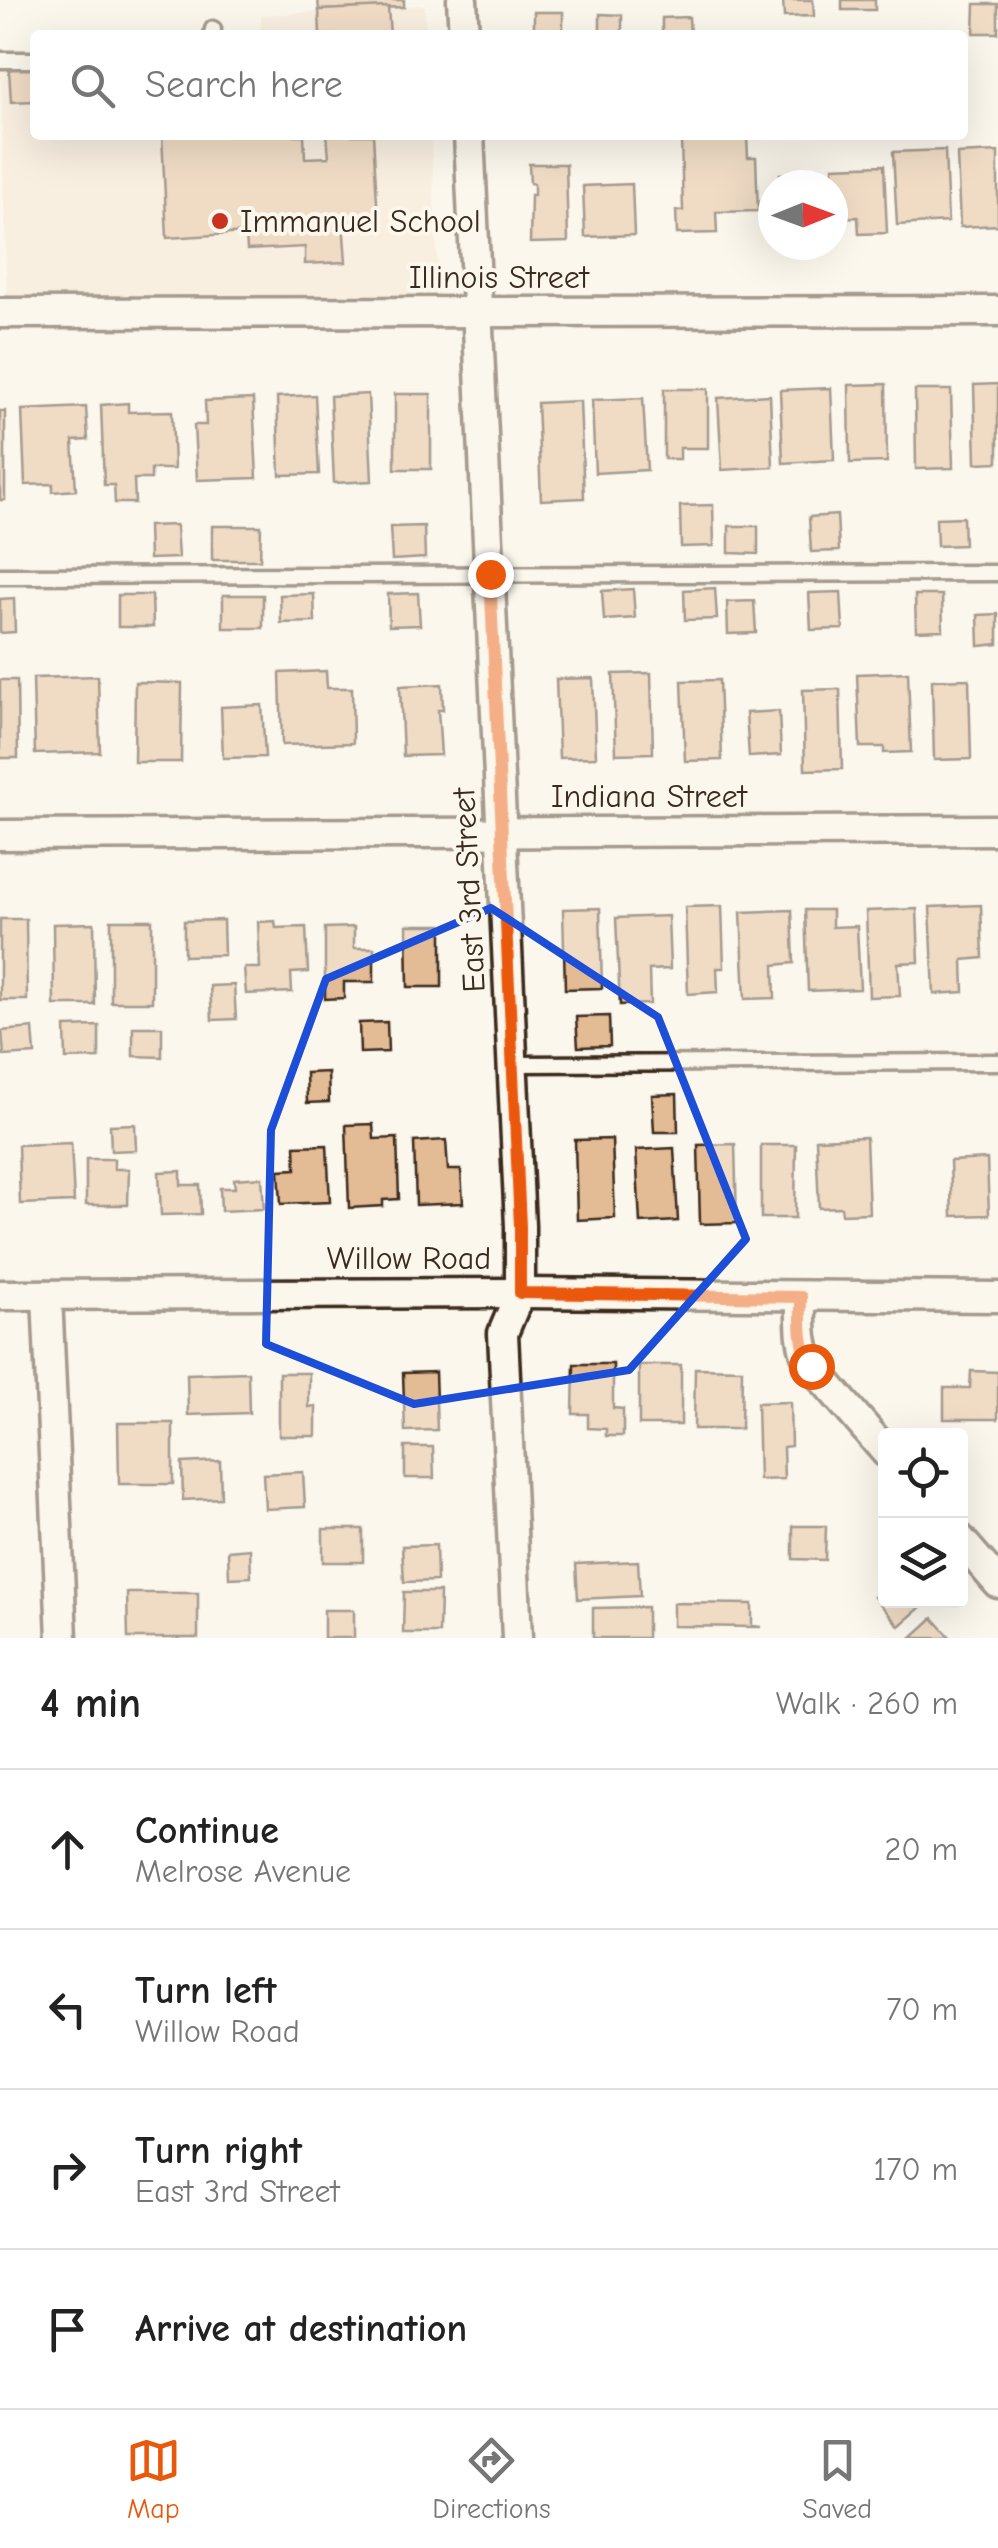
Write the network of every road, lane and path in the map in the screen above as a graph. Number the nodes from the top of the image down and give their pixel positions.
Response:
1 (462, 0) edge
2 (464, 30) edge
3 (0, 60) edge
4 (30, 60) edge
5 (469, 140) edge
6 (998, 311) edge
7 (478, 312) junction
8 (0, 314) edge
9 (998, 573) edge
10 (490, 574) junction
11 (0, 576) edge
12 (998, 830) edge
13 (502, 832) junction
14 (0, 835) edge
15 (998, 1062) edge
16 (512, 1064) junction
17 (520, 1293) junction
18 (0, 1295) edge
19 (46, 1295) junction
20 (801, 1297) junction
21 (998, 1297) edge
22 (878, 1443) edge
23 (968, 1548) edge
24 (998, 1583) edge
25 (62, 1638) edge
26 (516, 1638) edge

1 - 2 street
3 - 4 lane
5 - 7 street, East 3rd Street
6 - 7 street, Illinois Street
7 - 8 street, Illinois Street
7 - 10 street, East 3rd Street
9 - 10 lane
10 - 11 lane
10 - 13 street, East 3rd Street
12 - 13 street, Indiana Street
13 - 14 street, Indiana Street
13 - 16 street, East 3rd Street
15 - 16 lane
16 - 17 street, East 3rd Street
17 - 19 street, Willow Road
17 - 20 street, Willow Road
17 - 26 street, East 3rd Street
18 - 19 street, Willow Road
19 - 25 street
20 - 21 street, Willow Road
20 - 22 street
23 - 24 street

